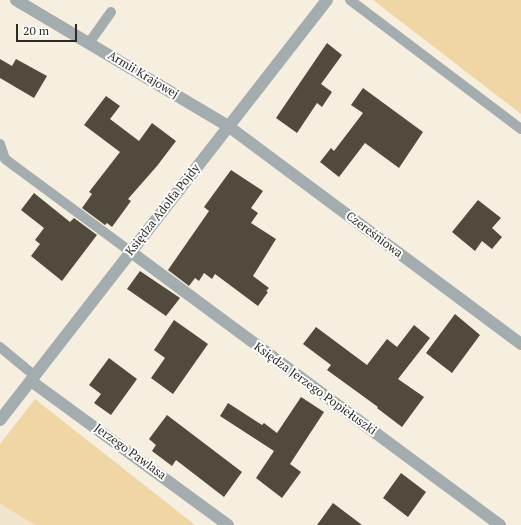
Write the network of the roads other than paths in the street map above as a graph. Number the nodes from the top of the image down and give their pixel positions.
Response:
1 (16, 0) edge
2 (326, 0) edge
3 (350, 0) edge
4 (111, 12) dead end
5 (89, 43) junction
6 (228, 126) junction
7 (521, 128) edge
8 (0, 144) edge
9 (131, 252) junction
10 (521, 344) edge
11 (0, 347) edge
12 (33, 378) junction
13 (0, 420) edge
14 (228, 525) edge
15 (500, 525) edge

1 - 5 street, Armii Krajowej
2 - 6 street, Księdza Adolfa Pojdy
3 - 7 lane
4 - 5 lane
5 - 6 street, Armii Krajowej
6 - 9 street, Księdza Adolfa Pojdy
6 - 10 street, Czereśniowa
8 - 9 lane
9 - 12 street, Księdza Adolfa Pojdy
9 - 15 street, Księdza Jerzego Popiełuszki
11 - 12 lane
12 - 13 street, Księdza Adolfa Pojdy
12 - 14 street, Jerzego Pawlasa

